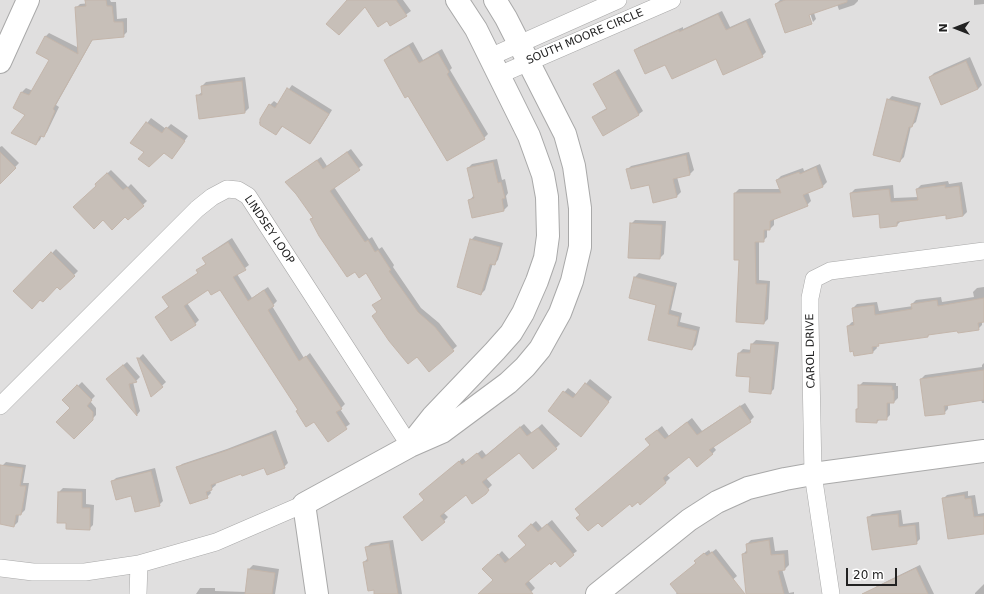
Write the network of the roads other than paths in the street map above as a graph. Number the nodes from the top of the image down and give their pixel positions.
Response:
1 (28, 0) edge
2 (457, 0) edge
3 (495, 0) edge
4 (618, 0) edge
5 (672, 0) edge
6 (524, 53) junction
7 (0, 62) edge
8 (494, 66) junction
9 (984, 251) edge
10 (0, 406) edge
11 (410, 446) junction
12 (984, 451) edge
13 (813, 474) junction
14 (304, 504) junction
15 (139, 564) junction
16 (0, 568) edge
17 (138, 594) edge
18 (317, 594) edge
19 (597, 594) edge
20 (832, 594) edge

1 - 7 street
2 - 8 street
3 - 6 street
4 - 6 street, SOUTH MOORE CIRCLE
5 - 6 street, SOUTH MOORE CIRCLE
6 - 8 street, SOUTH MOORE CIRCLE
6 - 11 street
8 - 11 street
9 - 13 street, CAROL DRIVE
10 - 11 street, LINDSEY LOOP
11 - 14 street
12 - 13 street
13 - 19 street
13 - 20 street, CAROL DRIVE
14 - 15 street
14 - 18 street
15 - 16 street
15 - 17 street

